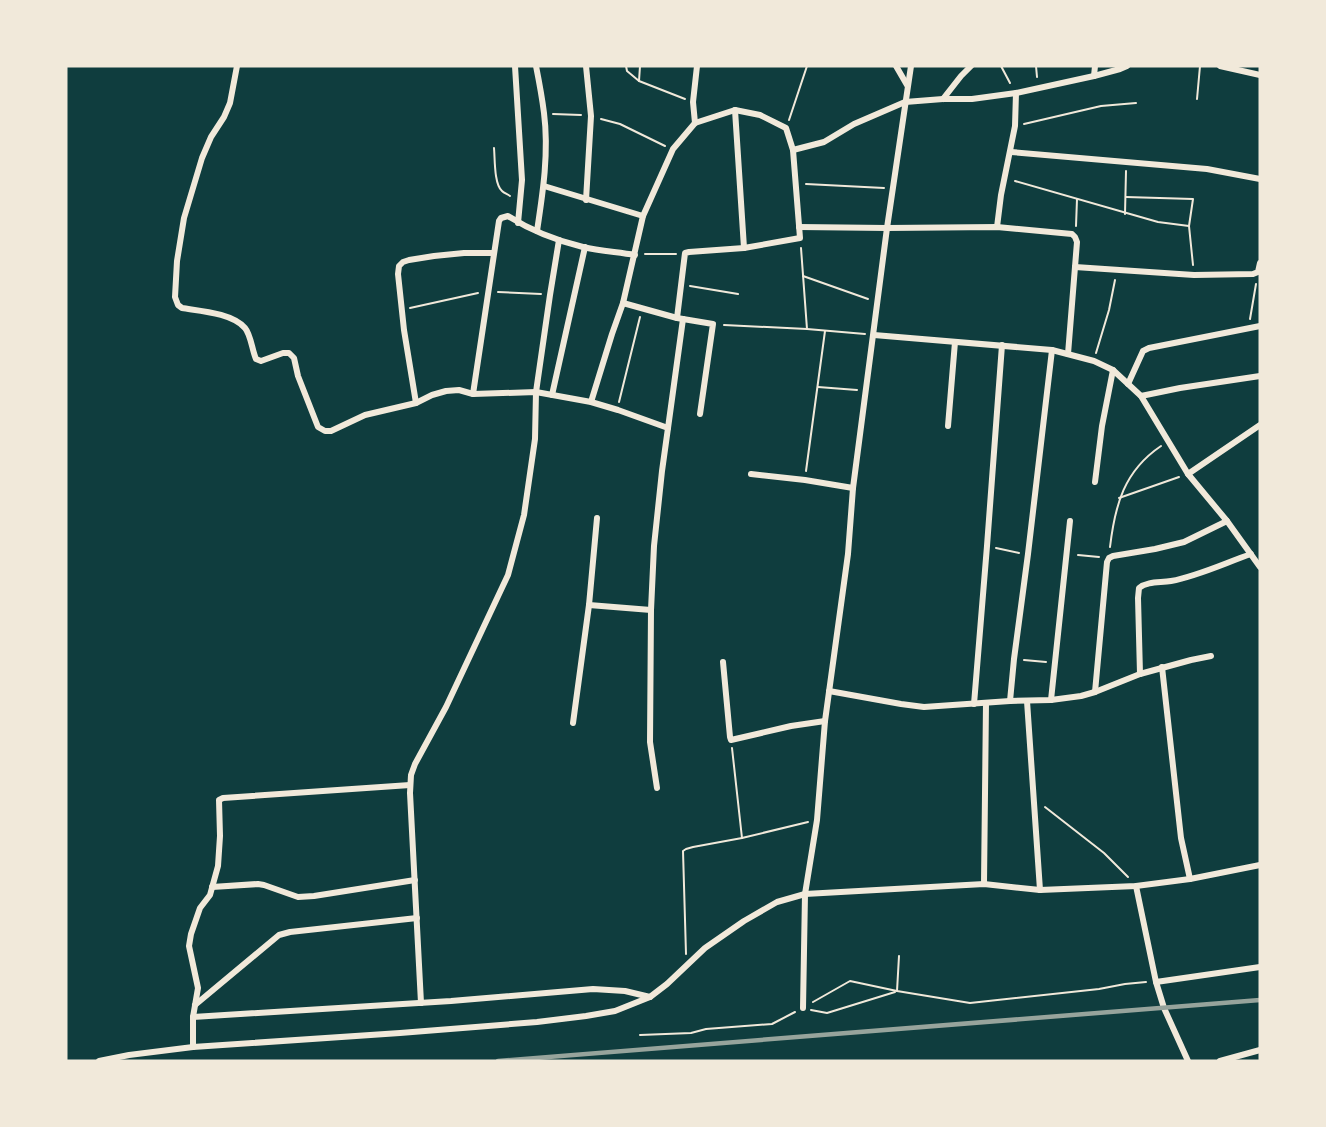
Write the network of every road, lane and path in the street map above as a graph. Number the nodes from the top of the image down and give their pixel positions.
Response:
1 (237, 66) edge
2 (515, 66) edge
3 (536, 66) edge
4 (586, 66) edge
5 (626, 66) edge
6 (640, 66) edge
7 (697, 66) edge
8 (807, 66) edge
9 (896, 66) edge
10 (911, 66) edge
11 (971, 66) edge
12 (1001, 66) edge
13 (1095, 66) edge
14 (1126, 66) edge
15 (1200, 66) edge
16 (1220, 66) edge
17 (1260, 75) edge
18 (1094, 76) junction
19 (639, 81) junction
20 (907, 85) junction
21 (1016, 93) junction
22 (943, 99) junction
23 (1197, 99) dead end
24 (693, 102) junction
25 (904, 102) junction
26 (1136, 103) dead end
27 (735, 110) junction
28 (544, 113) junction
29 (591, 116) junction
30 (695, 123) junction
31 (1015, 126) junction
32 (786, 128) junction
33 (494, 148) dead end
34 (673, 149) junction
35 (793, 150) junction
36 (1011, 152) junction
37 (1126, 162) junction
38 (1005, 178) junction
39 (1260, 179) edge
40 (795, 183) junction
41 (544, 186) junction
42 (893, 188) junction
43 (1126, 197) junction
44 (1077, 199) junction
45 (586, 200) junction
46 (520, 202) junction
47 (1125, 213) junction
48 (643, 216) junction
49 (518, 223) junction
50 (1189, 226) junction
51 (799, 227) junction
52 (996, 227) junction
53 (887, 228) junction
54 (537, 231) junction
55 (1076, 237) junction
56 (800, 238) junction
57 (560, 240) junction
58 (585, 247) junction
59 (744, 248) junction
60 (685, 253) junction
61 (493, 254) junction
62 (635, 255) junction
63 (1260, 263) edge
64 (1075, 267) junction
65 (1118, 270) junction
66 (1258, 272) junction
67 (1194, 274) junction
68 (803, 276) junction
69 (681, 284) junction
70 (488, 291) junction
71 (738, 294) dead end
72 (550, 295) junction
73 (878, 302) junction
74 (624, 303) junction
75 (642, 308) junction
76 (402, 310) junction
77 (680, 318) junction
78 (713, 324) junction
79 (1260, 326) edge
80 (1249, 328) junction
81 (807, 329) junction
82 (825, 330) junction
83 (874, 335) junction
84 (955, 342) junction
85 (1002, 345) junction
86 (1052, 350) junction
87 (1068, 354) junction
88 (1094, 362) junction
89 (1113, 370) junction
90 (1260, 376) edge
91 (1128, 384) junction
92 (818, 387) junction
93 (866, 391) junction
94 (536, 392) junction
95 (473, 394) junction
96 (552, 395) junction
97 (1141, 396) junction
98 (591, 402) junction
99 (416, 403) junction
100 (618, 410) junction
101 (700, 414) dead end
102 (1260, 425) edge
103 (948, 426) dead end
104 (669, 428) junction
105 (1167, 441) junction
106 (751, 474) dead end
107 (1188, 474) junction
108 (805, 480) junction
109 (1095, 482) dead end
110 (853, 488) junction
111 (1119, 498) junction
112 (597, 518) dead end
113 (1070, 521) dead end
114 (1227, 521) junction
115 (1112, 533) dead end
116 (987, 546) junction
117 (1066, 553) junction
118 (1028, 554) junction
119 (1251, 554) junction
120 (1108, 558) junction
121 (1260, 567) edge
122 (589, 605) junction
123 (651, 610) junction
124 (1211, 656) dead end
125 (1014, 659) junction
126 (723, 662) dead end
127 (1054, 663) junction
128 (1162, 667) junction
129 (1140, 674) junction
130 (829, 691) junction
131 (1095, 692) junction
132 (1051, 700) junction
133 (1010, 701) junction
134 (1027, 701) junction
135 (986, 703) junction
136 (974, 704) junction
137 (825, 721) junction
138 (573, 723) dead end
139 (731, 740) junction
140 (410, 785) junction
141 (657, 788) dead end
142 (1033, 798) junction
143 (817, 820) junction
144 (742, 838) junction
145 (1260, 865) edge
146 (1190, 879) junction
147 (415, 880) junction
148 (984, 884) junction
149 (1136, 886) junction
150 (212, 887) junction
151 (1040, 890) junction
152 (805, 894) junction
153 (417, 918) junction
154 (898, 956) dead end
155 (686, 965) junction
156 (1260, 967) edge
157 (1156, 982) junction
158 (897, 991) junction
159 (650, 997) junction
160 (421, 1003) junction
161 (195, 1005) junction
162 (803, 1008) junction
163 (194, 1017) junction
164 (639, 1035) dead end
165 (193, 1047) junction
166 (1260, 1050) edge
167 (99, 1061) edge
168 (1188, 1061) edge
169 (1220, 1061) edge

1 - 99 street
2 - 46 street
3 - 28 street
4 - 29 street
5 - 19 path
6 - 19 path
7 - 24 street
8 - 32 path
9 - 20 street
10 - 20 street
11 - 22 street
12 - 21 path
13 - 18 street
14 - 18 street
15 - 23 path
16 - 17 street
18 - 21 street
19 - 24 path
20 - 25 street
21 - 22 street
21 - 31 street
22 - 25 street
24 - 30 street
25 - 35 street
25 - 42 street
26 - 31 path
27 - 30 street
27 - 32 street
27 - 59 street
28 - 29 path
28 - 41 street
29 - 34 path
29 - 45 street
30 - 34 street
31 - 36 street
32 - 35 street
33 - 46 path
34 - 48 street
35 - 40 street
36 - 37 street
36 - 38 street
37 - 39 street
37 - 43 path
38 - 44 path
38 - 52 street
40 - 42 path
40 - 51 street
41 - 45 street
41 - 54 street
42 - 53 street
43 - 47 path
43 - 50 path
44 - 47 path
44 - 55 path
45 - 48 street
46 - 49 street
47 - 50 path
48 - 62 street
49 - 54 street
49 - 61 street
50 - 67 path
51 - 53 street
51 - 56 street
52 - 53 street
52 - 55 street
53 - 73 street
54 - 57 street
55 - 64 street
56 - 59 street
56 - 68 path
57 - 58 street
57 - 72 street
58 - 62 street
58 - 96 street
59 - 60 street
60 - 62 path
60 - 69 street
61 - 70 street
61 - 76 street
62 - 74 street
63 - 66 street
64 - 65 street
64 - 87 street
65 - 67 street
65 - 88 path
66 - 67 street
66 - 80 path
68 - 73 path
68 - 81 path
69 - 71 path
69 - 77 street
70 - 72 path
70 - 76 path
70 - 95 street
72 - 94 street
73 - 83 street
74 - 75 street
74 - 98 street
75 - 77 street
75 - 100 path
76 - 99 street
77 - 78 street
77 - 104 street
78 - 81 path
78 - 101 street
79 - 80 street
80 - 91 street
81 - 82 path
82 - 83 path
82 - 92 path
83 - 84 street
83 - 93 street
84 - 85 street
84 - 103 street
85 - 86 street
85 - 116 street
86 - 87 street
86 - 118 street
87 - 88 street
88 - 89 street
89 - 91 street
89 - 109 street
90 - 97 street
91 - 97 street
92 - 93 path
92 - 108 path
93 - 110 street
94 - 95 street
94 - 96 street
94 - 140 street
95 - 99 street
96 - 98 street
97 - 105 street
98 - 100 street
100 - 104 street
102 - 107 street
104 - 123 street
105 - 107 street
105 - 111 path
106 - 108 street
107 - 111 path
107 - 114 street
108 - 110 street
110 - 130 street
111 - 115 path
112 - 122 street
113 - 117 street
114 - 119 street
114 - 120 street
116 - 118 path
116 - 136 street
117 - 120 path
117 - 127 street
118 - 125 street
119 - 121 street
119 - 129 street
120 - 131 street
122 - 123 street
122 - 138 street
123 - 141 street
124 - 128 street
125 - 127 path
125 - 133 street
126 - 139 street
127 - 132 street
128 - 129 street
128 - 146 street
129 - 131 street
130 - 136 street
130 - 137 street
131 - 132 street
132 - 134 street
133 - 134 street
133 - 135 street
134 - 142 street
135 - 136 street
135 - 148 street
137 - 139 street
137 - 143 street
139 - 144 path
140 - 147 street
140 - 150 street
142 - 149 path
142 - 151 street
143 - 144 path
143 - 152 street
144 - 155 path
145 - 146 street
146 - 149 street
147 - 150 street
147 - 153 street
148 - 151 street
148 - 152 street
149 - 151 street
149 - 157 street
150 - 161 street
152 - 155 street
152 - 162 street
153 - 160 street
153 - 161 street
154 - 158 path
155 - 159 street
156 - 157 street
157 - 158 path
157 - 168 street
158 - 162 path
158 - 162 path
159 - 160 street
159 - 165 street
160 - 163 street
161 - 163 street
162 - 164 path
163 - 165 street
165 - 167 street
166 - 169 street

